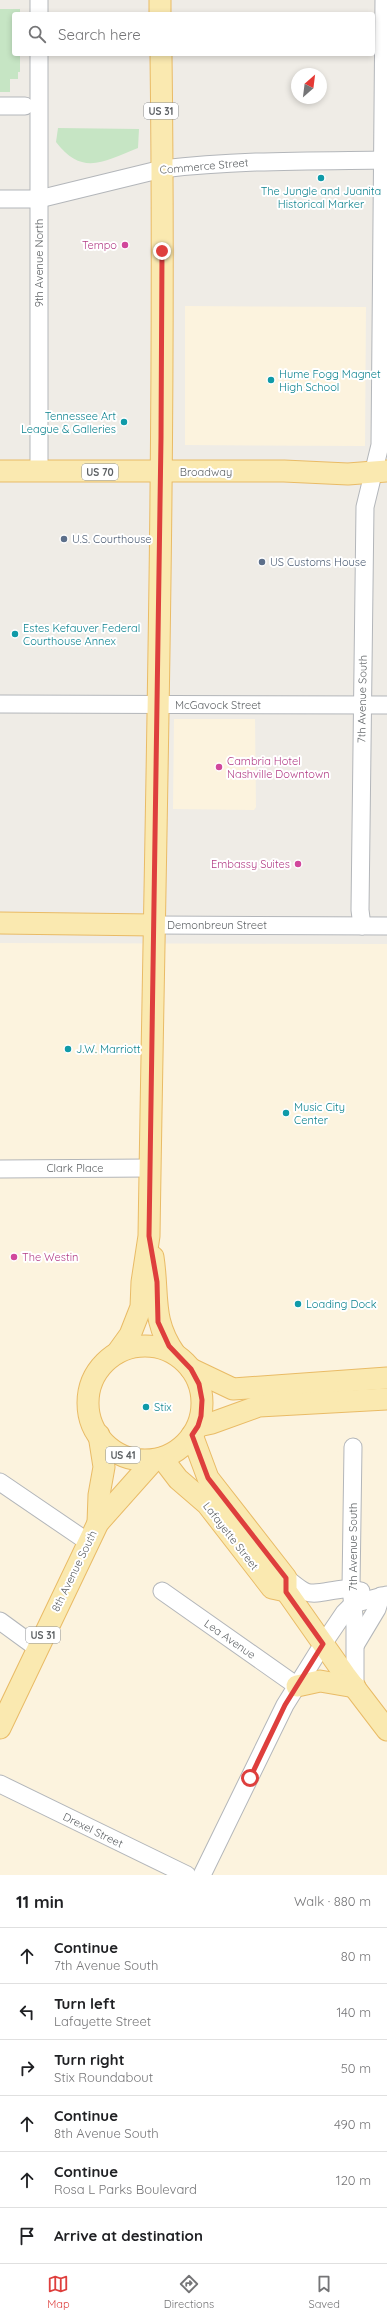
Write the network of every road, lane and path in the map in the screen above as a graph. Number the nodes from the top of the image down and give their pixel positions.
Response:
1 (38, 0) edge
2 (160, 0) edge
3 (384, 0) edge
4 (39, 12) edge
5 (160, 12) edge
6 (39, 56) edge
7 (161, 56) edge
8 (0, 106) edge
9 (25, 106) dead end
10 (385, 160) edge
11 (162, 169) junction
12 (0, 199) edge
13 (39, 199) junction
14 (0, 471) edge
15 (39, 471) junction
16 (380, 471) edge
17 (160, 472) junction
18 (0, 704) edge
19 (362, 704) junction
20 (157, 705) junction
21 (387, 705) edge
22 (0, 923) edge
23 (154, 925) junction
24 (362, 926) junction
25 (387, 926) edge
26 (0, 1168) edge
27 (150, 1168) junction
28 (149, 1236) junction
29 (117, 1353) junction
30 (175, 1354) junction
31 (191, 1369) junction
32 (387, 1378) edge
33 (387, 1399) edge
34 (195, 1431) junction
35 (99, 1435) junction
36 (353, 1448) dead end
37 (158, 1459) junction
38 (0, 1482) edge
39 (98, 1523) junction
40 (88, 1542) junction
41 (286, 1585) junction
42 (162, 1591) dead end
43 (352, 1596) junction
44 (384, 1596) edge
45 (0, 1621) edge
46 (323, 1644) junction
47 (355, 1646) junction
48 (37, 1648) junction
49 (297, 1686) junction
50 (355, 1687) junction
51 (0, 1728) edge
52 (387, 1730) edge
53 (0, 1784) edge
54 (187, 1875) edge
55 (202, 1875) edge

1 - 4 street
2 - 5 main road
3 - 10 street, 7th Avenue South
6 - 13 street, 9th Avenue North
7 - 11 main road, US 31
8 - 9 street
10 - 11 street, Commerce Street
10 - 16 street, 7th Avenue South
11 - 13 street, Commerce Street
11 - 17 main road, US 31
12 - 13 street, Commerce Street
13 - 15 street, 9th Avenue North
14 - 15 main road, Broadway / US 70
15 - 17 main road, Broadway / US 70
16 - 17 main road, Broadway / US 70
16 - 19 street, 7th Avenue South
17 - 20 main road, US 31
18 - 20 street, McGavock Street
19 - 20 street, McGavock Street
19 - 21 street, McGavock Street
19 - 24 street, 7th Avenue South
20 - 23 main road, US 31
22 - 23 main road, Demonbreun Street
23 - 24 street, Demonbreun Street
23 - 27 main road, US 31
24 - 25 street, Demonbreun Street
26 - 27 street, Clark Place
27 - 28 main road, US 31
28 - 29 main road, US 31
28 - 30 main road, US 31
29 - 30 main road
29 - 35 main road, US 31
30 - 31 main road, US 31
31 - 32 main road
31 - 34 main road, US 31
33 - 34 main road
34 - 37 main road, US 31
34 - 41 main road, Lafayette Street
35 - 37 main road, US 41
35 - 39 main road, 8th Avenue South / US 31
36 - 43 street, 7th Avenue South
37 - 39 main road, 8th Avenue South / US 31
37 - 41 main road, Lafayette Street
38 - 40 street
39 - 40 main road, 8th Avenue South / US 31
40 - 48 main road, 8th Avenue South / US 31
41 - 43 street
41 - 46 main road, Lafayette Street
42 - 49 street, Lea Avenue
43 - 44 street
43 - 46 street
43 - 47 street, 7th Avenue South
44 - 47 street
45 - 48 street
46 - 49 street
46 - 50 main road, Lafayette Street
47 - 50 street, 7th Avenue South
48 - 51 main road, 8th Avenue South / US 31
49 - 50 main road
49 - 55 street
50 - 52 main road, Lafayette Street
53 - 54 street, Drexel Street

